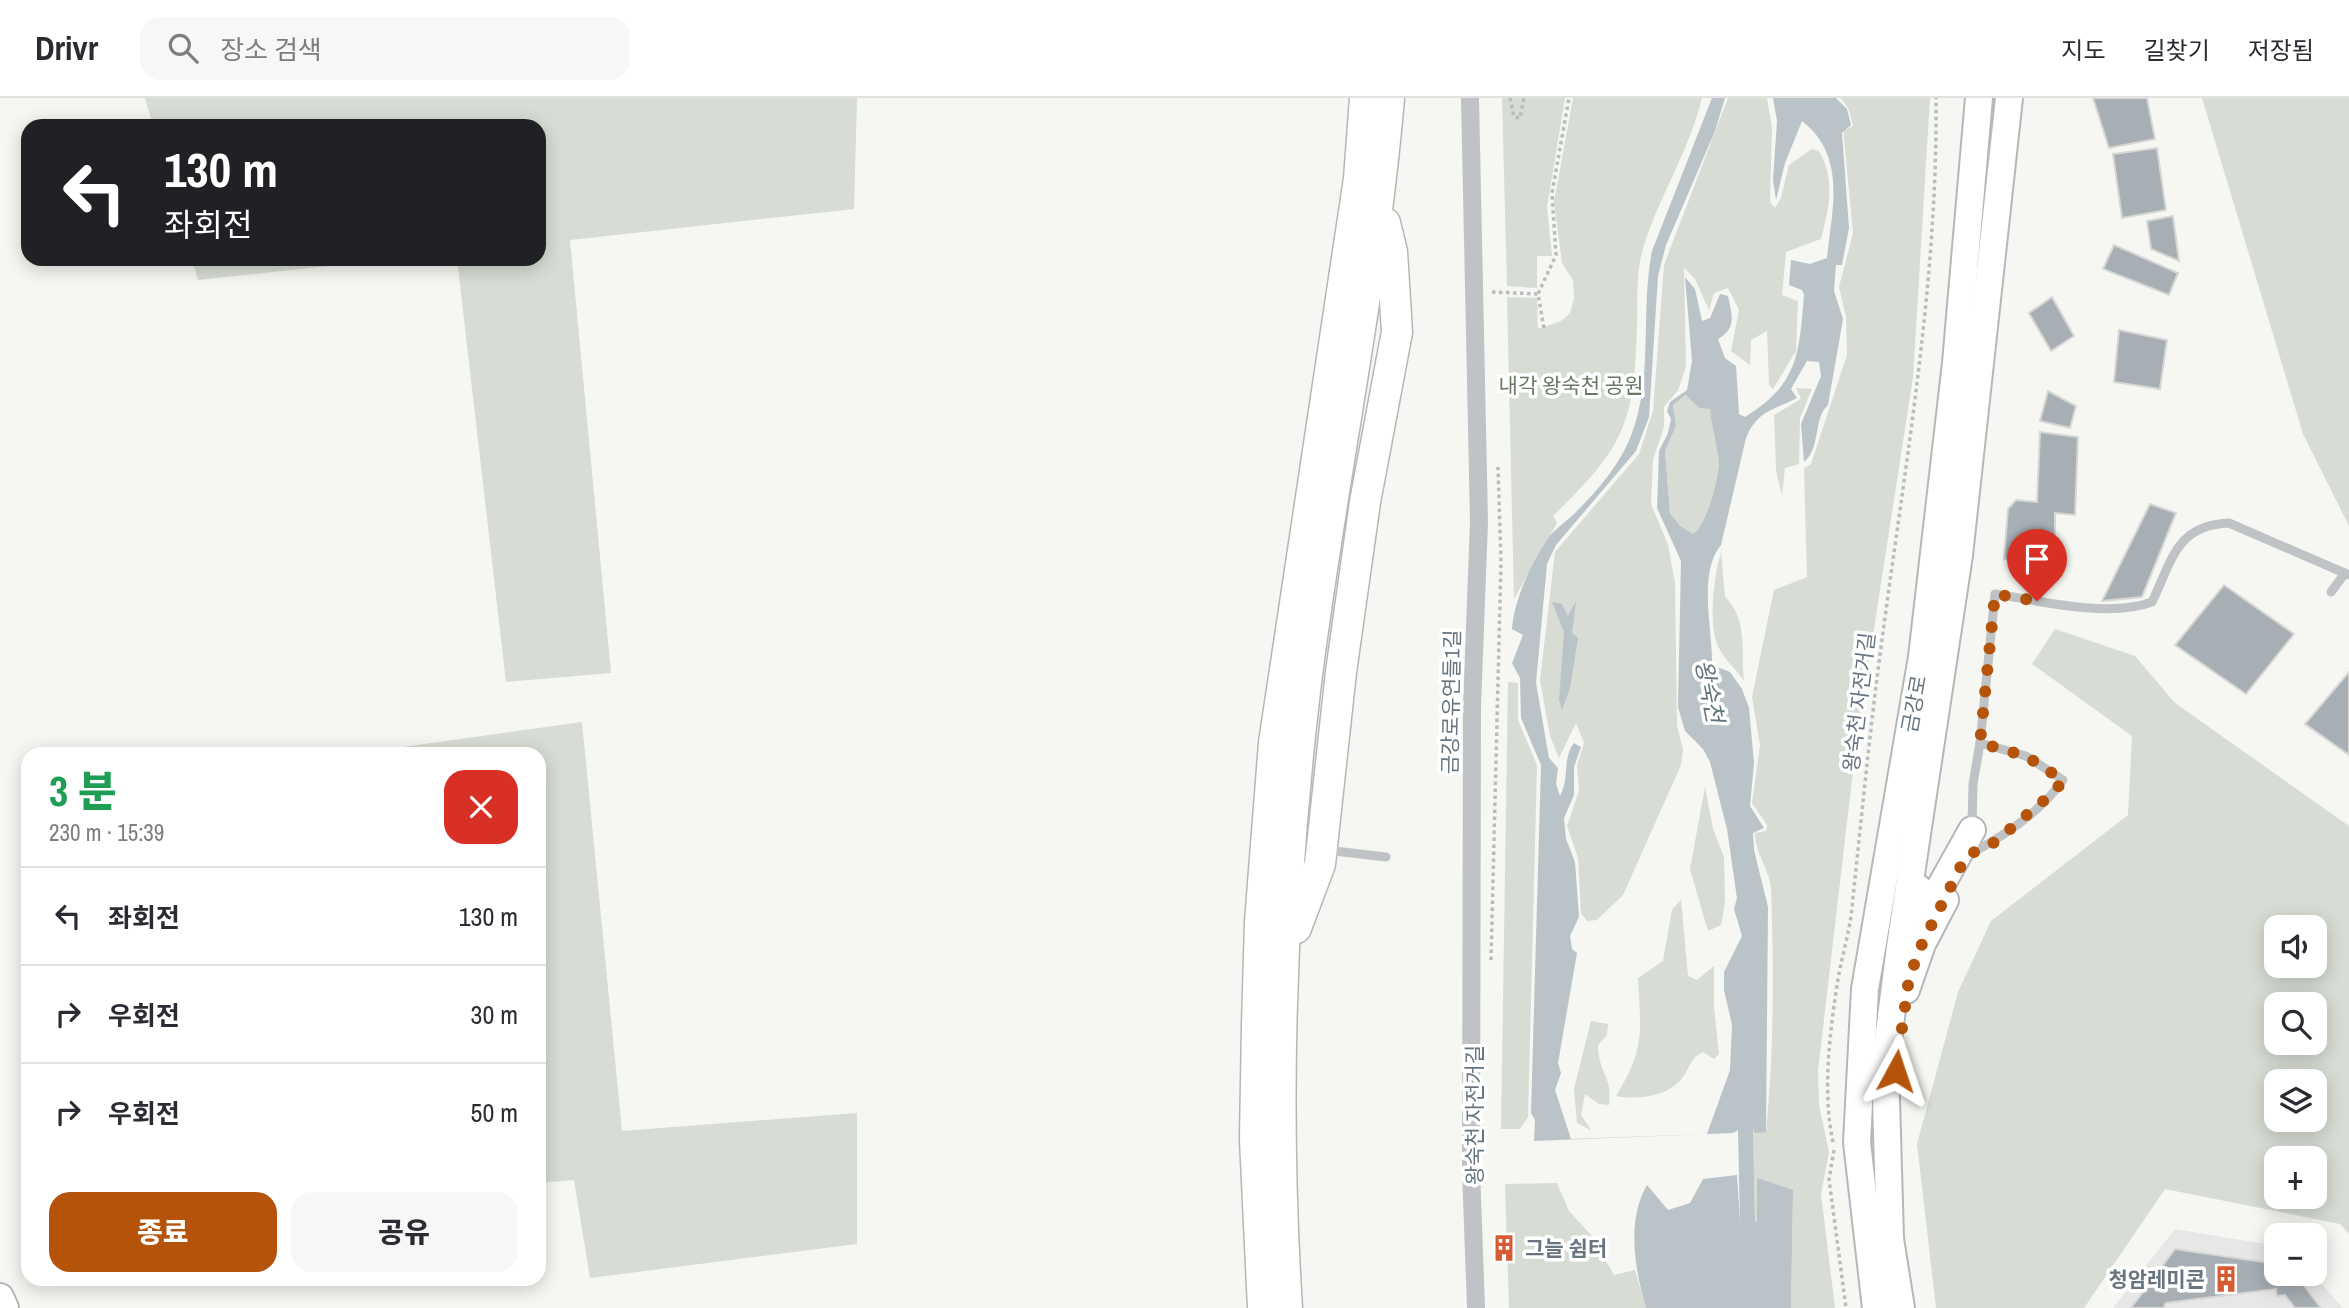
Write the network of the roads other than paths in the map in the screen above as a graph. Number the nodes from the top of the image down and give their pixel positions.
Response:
1 (1365, 98) edge
2 (1390, 98) edge
3 (1470, 98) edge
4 (1979, 98) edge
5 (2009, 98) edge
6 (1380, 204) junction
7 (1959, 555) junction
8 (2347, 574) edge
9 (2331, 592) dead end
10 (1980, 743) junction
11 (1972, 830) joint
12 (1321, 849) junction
13 (1966, 856) joint
14 (1386, 857) dead end
15 (1284, 962) junction
16 (1886, 1165) junction
17 (0, 1297) edge
18 (5, 1308) edge
19 (1263, 1308) edge
20 (1287, 1308) edge
21 (1476, 1308) edge
22 (1876, 1308) edge
23 (1901, 1308) edge

1 - 19 highway
2 - 6 highway
3 - 21 street, 금강로유연들1길
4 - 22 main road, 금강로
5 - 7 main road, 금강로
6 - 12 highway
6 - 15 highway
7 - 11 main road
7 - 16 main road, 금강로
8 - 9 lane
8 - 10 lane
10 - 11 lane
10 - 13 lane
12 - 14 lane
12 - 15 highway
13 - 16 main road
15 - 20 highway
16 - 23 main road, 금강로
17 - 18 main road

